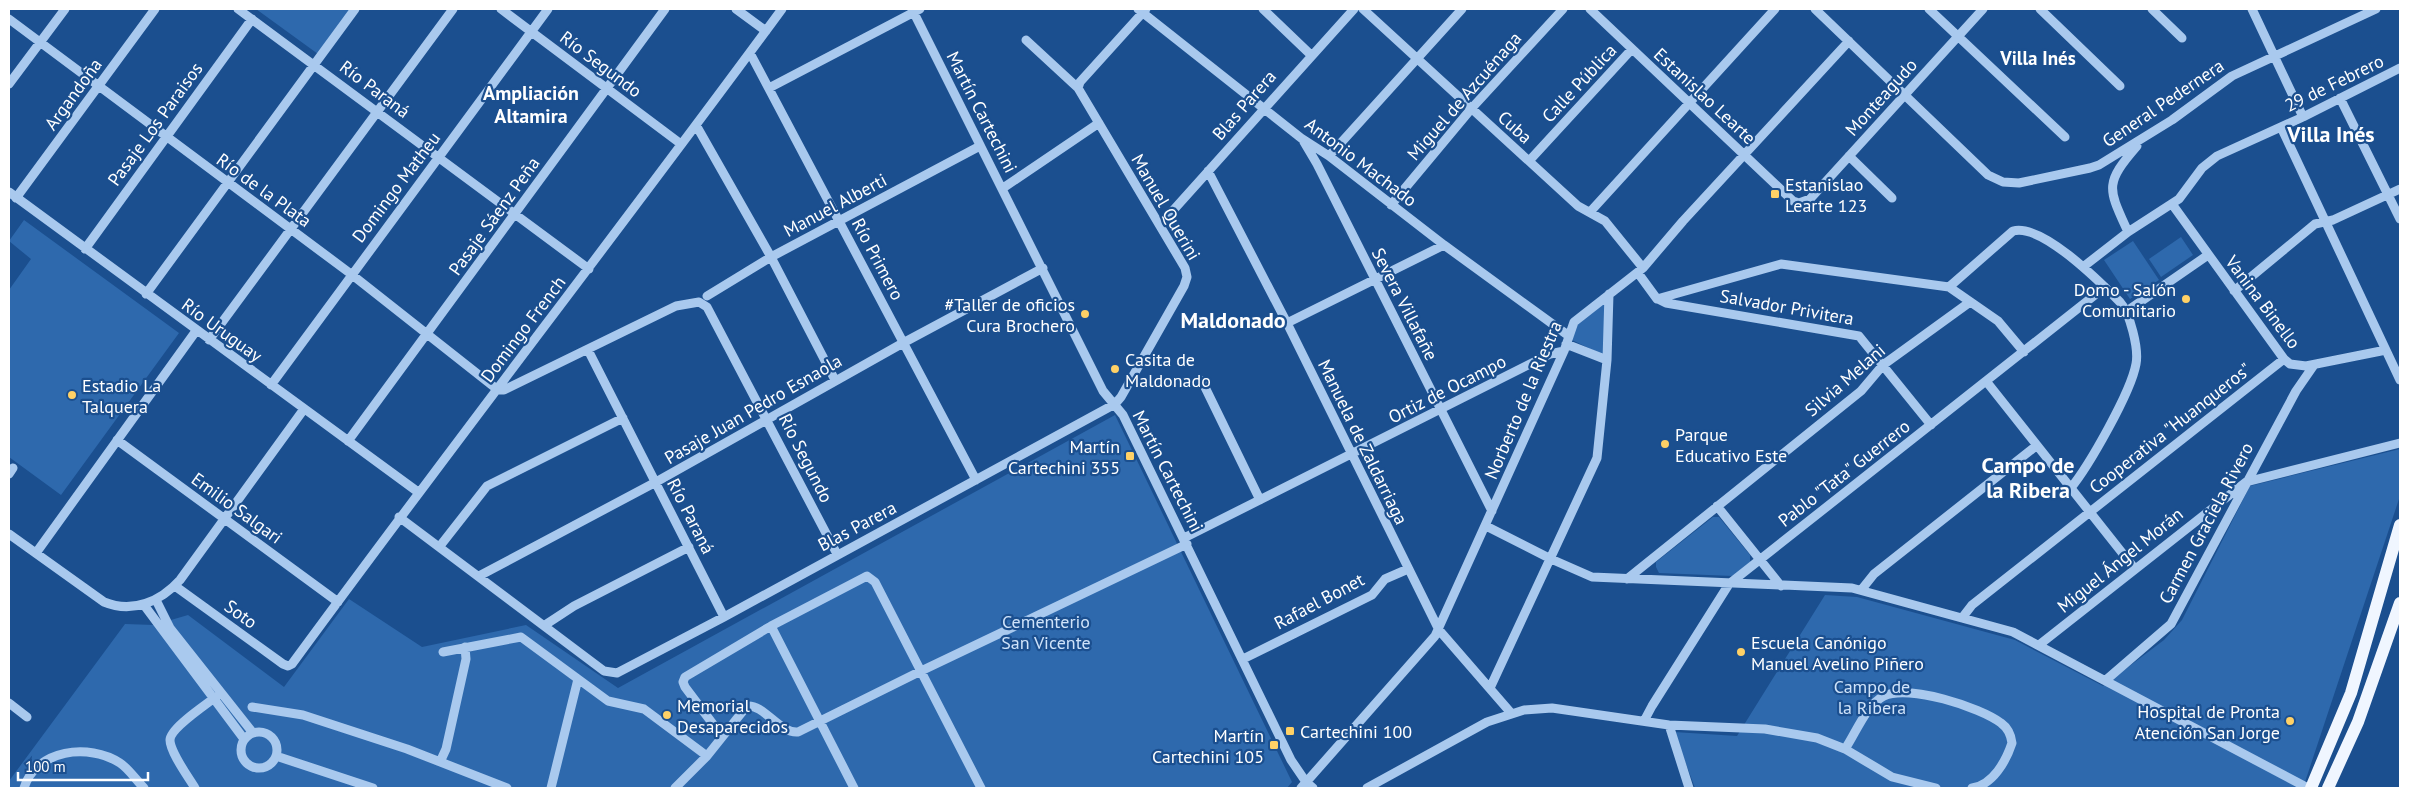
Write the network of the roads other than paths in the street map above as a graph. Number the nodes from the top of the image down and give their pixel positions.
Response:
1 (65, 9) edge
2 (155, 9) edge
3 (238, 9) edge
4 (355, 9) edge
5 (453, 9) edge
6 (501, 9) edge
7 (548, 9) edge
8 (665, 9) edge
9 (736, 9) edge
10 (782, 9) edge
11 (1263, 9) edge
12 (1354, 9) edge
13 (1363, 9) edge
14 (1462, 9) edge
15 (1563, 9) edge
16 (1590, 9) edge
17 (1775, 9) edge
18 (1815, 9) edge
19 (1929, 9) edge
20 (1983, 9) edge
21 (2040, 9) edge
22 (2152, 9) edge
23 (2252, 9) edge
24 (2376, 9) edge
25 (915, 10) edge
26 (1142, 10) edge
27 (9, 19) edge
28 (252, 19) junction
29 (531, 31) junction
30 (766, 31) junction
31 (1958, 36) junction
32 (2182, 38) dead end
33 (1026, 40) dead end
34 (1849, 41) junction
35 (40, 42) junction
36 (1632, 49) junction
37 (750, 53) junction
38 (1311, 55) junction
39 (2274, 56) junction
40 (1417, 58) junction
41 (314, 64) junction
42 (2400, 69) edge
43 (9, 84) edge
44 (98, 86) junction
45 (2120, 86) dead end
46 (606, 88) junction
47 (769, 88) junction
48 (1078, 88) junction
49 (1905, 95) junction
50 (2340, 98) junction
51 (1689, 103) junction
52 (1263, 108) junction
53 (1471, 110) junction
54 (378, 111) junction
55 (2303, 116) junction
56 (1099, 123) junction
57 (696, 125) junction
58 (2281, 126) junction
59 (166, 137) junction
60 (2065, 137) dead end
61 (1301, 138) junction
62 (2141, 141) junction
63 (681, 144) junction
64 (980, 146) junction
65 (1744, 155) junction
66 (438, 156) junction
67 (1329, 156) junction
68 (1848, 156) junction
69 (1529, 161) junction
70 (1208, 171) junction
71 (227, 183) junction
72 (1002, 188) junction
73 (2400, 189) edge
74 (13, 195) edge
75 (2388, 195) junction
76 (1892, 198) dead end
77 (1799, 203) joint
78 (2172, 204) junction
79 (1391, 205) junction
80 (1590, 212) junction
81 (516, 214) junction
82 (2400, 219) edge
83 (840, 221) junction
84 (2326, 221) junction
85 (1160, 225) junction
86 (290, 229) junction
87 (2128, 232) junction
88 (1444, 245) junction
89 (85, 249) junction
90 (2208, 255) junction
91 (771, 257) junction
92 (2082, 267) junction
93 (1043, 268) junction
94 (589, 269) junction
95 (1640, 270) junction
96 (351, 274) junction
97 (1375, 279) junction
98 (1949, 287) junction
99 (2105, 287) junction
100 (2234, 291) junction
101 (146, 294) junction
102 (1609, 294) junction
103 (706, 296) dead end
104 (1657, 299) junction
105 (1970, 302) junction
106 (2127, 311) junction
107 (1287, 323) junction
108 (196, 330) junction
109 (428, 333) junction
110 (209, 340) junction
111 (903, 342) junction
112 (1566, 343) junction
113 (588, 350) junction
114 (2386, 350) junction
115 (2024, 352) junction
116 (1607, 360) junction
117 (2287, 362) junction
118 (2314, 364) junction
119 (1883, 365) junction
120 (835, 380) junction
121 (2400, 380) edge
122 (1202, 381) dead end
123 (1986, 382) junction
124 (271, 385) junction
125 (2299, 385) junction
126 (498, 390) junction
127 (1115, 404) junction
128 (304, 409) junction
129 (1440, 410) junction
130 (623, 418) junction
131 (768, 419) junction
132 (1930, 425) junction
133 (117, 440) junction
134 (348, 441) junction
135 (2400, 443) edge
136 (2036, 446) junction
137 (1351, 455) junction
138 (976, 480) junction
139 (656, 482) junction
140 (2246, 482) junction
141 (2070, 489) junction
142 (418, 492) junction
143 (1260, 500) junction
144 (1717, 506) junction
145 (2212, 508) junction
146 (1492, 511) junction
147 (2089, 512) junction
148 (2228, 516) junction
149 (399, 517) junction
150 (224, 519) junction
151 (1486, 526) junction
152 (2400, 529) edge
153 (9, 534) edge
154 (1185, 541) junction
155 (440, 546) junction
156 (688, 546) junction
157 (36, 554) junction
158 (838, 554) junction
159 (1551, 559) junction
160 (1760, 560) junction
161 (1408, 568) junction
162 (2135, 569) junction
163 (479, 576) junction
164 (1627, 579) junction
165 (1729, 584) junction
166 (175, 586) junction
167 (1781, 586) junction
168 (1862, 589) junction
169 (156, 600) junction
170 (338, 602) junction
171 (2400, 603) edge
172 (144, 605) junction
173 (724, 618) junction
174 (1962, 618) junction
175 (545, 624) junction
176 (771, 626) junction
177 (1438, 630) junction
178 (2040, 645) junction
179 (465, 647) junction
180 (443, 652) dead end
181 (1243, 659) junction
182 (288, 666) joint
183 (921, 671) junction
184 (578, 679) junction
185 (2106, 680) junction
186 (1490, 688) junction
187 (222, 693) junction
188 (213, 699) junction
189 (9, 703) edge
190 (252, 707) dead end
191 (1511, 713) junction
192 (27, 716) dead end
193 (1644, 721) junction
194 (820, 722) junction
195 (1669, 725) junction
196 (253, 733) junction
197 (722, 736) junction
198 (244, 739) junction
199 (1845, 749) junction
200 (276, 756) junction
201 (706, 756) junction
202 (440, 762) junction
203 (357, 786) edge
204 (1307, 786) edge
205 (24, 788) edge
206 (144, 788) edge
207 (195, 788) edge
208 (373, 788) edge
209 (507, 788) edge
210 (550, 788) edge
211 (675, 788) edge
212 (854, 788) edge
213 (981, 788) edge
214 (1367, 788) edge
215 (1689, 788) edge
216 (1936, 788) edge
217 (1972, 788) edge
218 (2310, 788) edge
219 (2328, 788) edge

1 - 35 street
2 - 44 street, Argandoña
3 - 28 street, Río Paraná
4 - 41 street
5 - 54 street
6 - 29 street, Río Segundo
7 - 29 street, Domingo Matheu
8 - 46 street, Pasaje Sáenz Peña
9 - 30 street
10 - 30 street, Domingo French
11 - 38 street
12 - 38 street, Blas Parera
13 - 40 street, Cuba
14 - 40 street
15 - 53 street, Miguel de Azcuénaga
16 - 36 street, Estanislao Learte
17 - 51 street
18 - 34 street, General Pedernera
19 - 31 street
20 - 31 street, Monteagudo
21 - 45 street
22 - 32 street
23 - 39 street
24 - 39 street, General Pedernera
25 - 47 street
25 - 64 street, Martín Cartechini
26 - 48 street
26 - 52 street, Antonio Machado
27 - 35 street, Río de la Plata
28 - 41 street, Río Paraná
28 - 59 street, Pasaje Los Paraisos
29 - 46 street, Río Segundo
29 - 66 street, Domingo Matheu
30 - 37 street, Domingo French
31 - 49 street, Monteagudo
31 - 60 street
33 - 48 street, Manuel Querini
34 - 49 street, General Pedernera
34 - 65 street, Norberto de la Riestra
35 - 43 street
35 - 44 street, Río de la Plata
36 - 51 street, Estanislao Learte
36 - 69 street, Calle Pública
37 - 47 street, Río Primero
37 - 57 street, Domingo French
38 - 52 street, Blas Parera
39 - 55 street
39 - 62 street, General Pedernera
40 - 53 street, Cuba
40 - 67 street
41 - 54 street, Río Paraná
41 - 71 street
42 - 50 street, 29 de Febrero
44 - 59 street, Río de la Plata
44 - 74 street, Argandoña
46 - 63 street, Río Segundo
46 - 81 street, Pasaje Sáenz Peña
47 - 83 street, Río Primero
48 - 56 street, Manuel Querini
49 - 62 street, General Pedernera
49 - 68 street, Monteagudo
50 - 55 street, 29 de Febrero
50 - 75 street
51 - 65 street, Estanislao Learte
51 - 80 street
52 - 61 street, Antonio Machado
52 - 70 street, Blas Parera
53 - 69 street, Cuba
53 - 79 street, Miguel de Azcuénaga
54 - 66 street, Río Paraná
54 - 86 street
55 - 58 street, 29 de Febrero
56 - 72 street
56 - 85 street, Manuel Querini
57 - 63 street, Domingo French
57 - 91 street
58 - 78 street
58 - 84 street
59 - 71 street, Río de la Plata
59 - 89 street, Pasaje Los Paraisos
61 - 67 street, Antonio Machado
61 - 97 street, Severa Villafañe
62 - 87 street
63 - 94 street, Domingo French
64 - 72 street, Martín Cartechini
64 - 83 street, Manuel Alberti
65 - 77 street, Estanislao Learte
65 - 95 street, Norberto de la Riestra
66 - 81 street, Río Paraná
66 - 96 street, Domingo Matheu
67 - 79 street, Antonio Machado
68 - 76 street
68 - 77 street, Monteagudo
69 - 80 street, Cuba
70 - 85 street, Blas Parera
70 - 107 street, Manuela de Zaldarriaga
71 - 86 street, Río de la Plata
71 - 101 street
72 - 93 street, Martín Cartechini
73 - 75 street
74 - 89 street, Río Uruguay
75 - 82 street
75 - 84 street
78 - 87 street
78 - 90 street, Vanina Binello
79 - 88 street, Antonio Machado
80 - 95 street, Cuba
81 - 94 street, Río Paraná
81 - 109 street, Pasaje Sáenz Peña
83 - 91 street, Manuel Alberti
83 - 111 street, Río Primero
84 - 100 street
84 - 114 street
85 - 127 street, Manuel Querini
86 - 96 street, Río de la Plata
86 - 110 street
87 - 92 street
88 - 97 street
88 - 112 street, Antonio Machado
89 - 101 street, Río Uruguay
90 - 100 street, Vanina Binello
90 - 106 street
91 - 103 street, Manuel Alberti
91 - 120 street
92 - 98 street
92 - 99 street
93 - 111 street, Pasaje Juan Pedro Esnaola
93 - 127 street, Martín Cartechini
94 - 126 street, Domingo French
95 - 102 street, Norberto de la Riestra
95 - 104 street, Cuba
96 - 109 street, Río de la Plata
96 - 124 street, Domingo Matheu
97 - 107 street
97 - 129 street, Severa Villafañe
98 - 104 street
98 - 105 street
99 - 106 street
99 - 115 street, Pablo "Tata" Guerrero
100 - 117 street, Vanina Binello
101 - 108 street, Río Uruguay
102 - 112 street, Norberto de la Riestra
102 - 116 street
104 - 119 street, Salvador Privitera
105 - 115 street
105 - 119 street, Silvia Melani
106 - 141 street
107 - 137 street, Manuela de Zaldarriaga
108 - 110 street, Río Uruguay
108 - 133 street
109 - 126 street, Río de la Plata
109 - 134 street, Pasaje Sáenz Peña
110 - 124 street, Río Uruguay
111 - 120 street, Pasaje Juan Pedro Esnaola
111 - 138 street, Río Primero
112 - 116 street, Antonio Machado
112 - 129 street, Ortiz de Ocampo
112 - 146 street, Norberto de la Riestra
113 - 126 street
113 - 130 street, Río Paraná
113 - 131 street, Río Segundo
114 - 118 street, Vanina Binello
114 - 121 street
115 - 123 street, Pablo "Tata" Guerrero
116 - 159 street
117 - 118 street, Vanina Binello
117 - 125 street
117 - 147 street, Cooperativa "Huanqueros"
118 - 125 street, Carmen Graciela Rivero
119 - 132 street, Salvador Privitera
119 - 144 street, Silvia Melani
120 - 131 street, Pasaje Juan Pedro Esnaola
122 - 143 street
123 - 132 street, Pablo "Tata" Guerrero
123 - 136 street
124 - 128 street, Río Uruguay
125 - 140 street, Carmen Graciela Rivero
126 - 142 street, Domingo French
127 - 138 street, Blas Parera
127 - 154 street, Martín Cartechini
128 - 134 street, Río Uruguay
128 - 150 street
129 - 137 street, Ortiz de Ocampo
129 - 146 street, Severa Villafañe
130 - 139 street, Río Paraná
130 - 155 street
131 - 139 street, Pasaje Juan Pedro Esnaola
131 - 158 street, Río Segundo
132 - 160 street, Pablo "Tata" Guerrero
133 - 150 street, Emilio Salgari
133 - 157 street
134 - 142 street, Río Uruguay
135 - 140 street
136 - 141 street
136 - 168 street
137 - 143 street, Ortiz de Ocampo
137 - 161 street, Manuela de Zaldarriaga
138 - 158 street, Blas Parera
139 - 156 street, Río Paraná
139 - 163 street, Pasaje Juan Pedro Esnaola
140 - 145 street, Miguel Ángel Morán
140 - 148 street, Carmen Graciela Rivero
141 - 147 street
142 - 149 street, Domingo French
143 - 154 street, Ortiz de Ocampo
144 - 160 street
144 - 164 street, Silvia Melani
145 - 148 street
145 - 162 street, Miguel Ángel Morán
146 - 151 street, Norberto de la Riestra
147 - 162 street
147 - 174 street, Cooperativa "Huanqueros"
148 - 185 street, Carmen Graciela Rivero
149 - 155 street
149 - 170 street, Domingo French
150 - 166 street
150 - 170 street, Emilio Salgari
151 - 159 street
151 - 177 street, Norberto de la Riestra
152 - 218 main road
153 - 157 street
154 - 181 street, Martín Cartechini
154 - 183 street, Ortiz de Ocampo
155 - 163 street
156 - 173 street, Río Paraná
156 - 175 street
157 - 172 street
158 - 173 street, Blas Parera
159 - 164 street
159 - 186 street
160 - 165 street, Pablo "Tata" Guerrero
160 - 167 street
161 - 177 street, Manuela de Zaldarriaga
161 - 181 street, Rafael Bonet
162 - 178 street, Miguel Ángel Morán
163 - 175 street
164 - 165 street
165 - 167 street
165 - 193 street, Pablo "Tata" Guerrero
166 - 169 street
166 - 182 street, Soto
167 - 168 street
168 - 174 street
169 - 172 street
169 - 187 street
170 - 182 street, Domingo French
171 - 219 main road
172 - 188 street
173 - 175 street, Blas Parera
174 - 178 street
176 - 183 street
176 - 194 street
176 - 197 street
177 - 186 street, Manuela de Zaldarriaga
177 - 204 street, Norberto de la Riestra
178 - 185 street
179 - 180 street
179 - 184 street
179 - 202 street
181 - 204 street, Martín Cartechini
183 - 194 street, Ortiz de Ocampo
183 - 213 street
184 - 201 street
184 - 210 street
185 - 218 street
186 - 191 street, Manuela de Zaldarriaga
187 - 188 street
187 - 196 street
188 - 198 street
188 - 207 street
189 - 192 street
190 - 202 street
191 - 193 street
191 - 214 street
193 - 195 street
194 - 197 street, Ortiz de Ocampo
194 - 212 street
195 - 199 street
195 - 215 street
196 - 198 street
196 - 200 street
197 - 201 street
198 - 200 street
199 - 216 street
199 - 217 street
200 - 203 street
201 - 211 street
202 - 209 street
203 - 208 street
205 - 206 street

